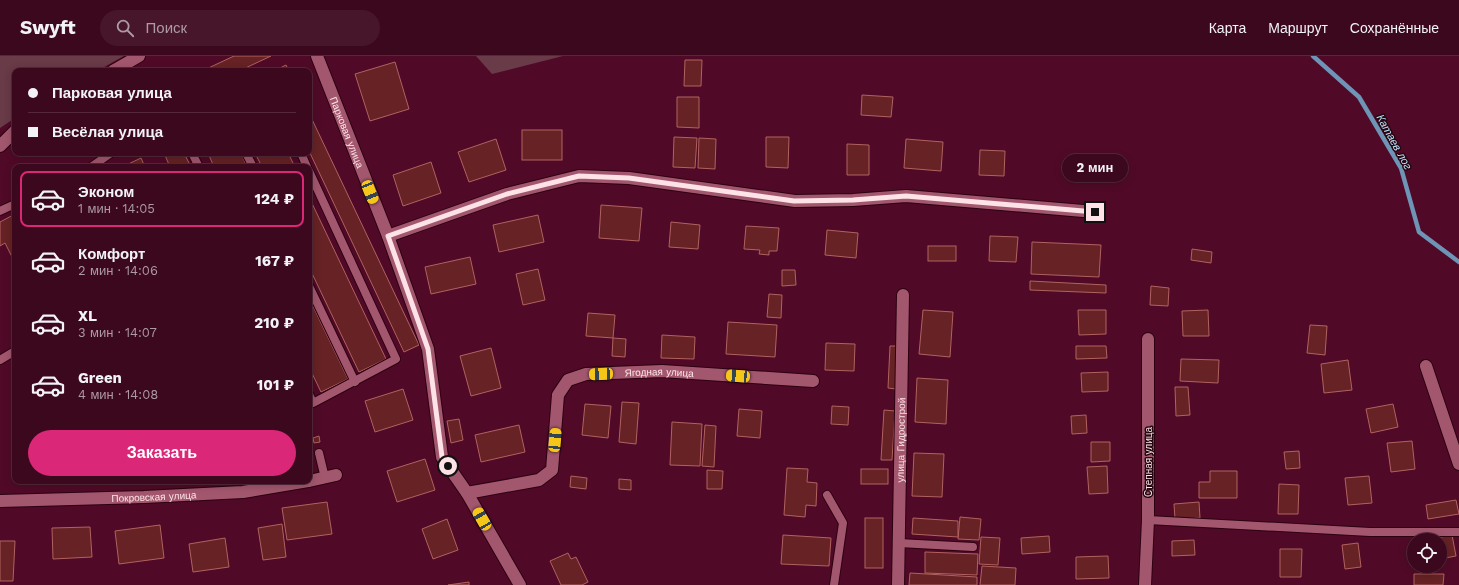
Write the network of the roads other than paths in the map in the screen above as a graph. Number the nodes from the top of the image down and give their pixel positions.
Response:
1 (138, 56) edge
2 (316, 56) edge
3 (118, 68) edge
4 (12, 134) edge
5 (0, 146) edge
6 (107, 156) edge
7 (95, 164) edge
8 (312, 177) edge
9 (12, 205) edge
10 (0, 211) edge
11 (1095, 212) dead end
12 (388, 236) junction
13 (312, 292) edge
14 (903, 295) dead end
15 (1148, 338) dead end
16 (12, 353) edge
17 (0, 360) edge
18 (1426, 366) dead end
19 (813, 381) dead end
20 (355, 382) junction
21 (312, 401) edge
22 (318, 453) dead end
23 (1459, 464) edge
24 (330, 476) joint
25 (312, 480) edge
26 (290, 484) edge
27 (467, 493) junction
28 (827, 495) dead end
29 (0, 501) edge
30 (1148, 520) junction
31 (1459, 532) edge
32 (899, 543) junction
33 (973, 547) dead end
34 (520, 585) edge
35 (834, 585) edge
36 (898, 585) edge
37 (1145, 585) edge

1 - 3 street
2 - 12 street, Парковая улица
4 - 5 street
6 - 7 lane
8 - 20 lane
9 - 10 lane
11 - 12 street
12 - 27 street, Парковая улица
13 - 20 lane
14 - 32 street, улица Гидрострой
15 - 30 street, Степная улица
16 - 17 lane
18 - 23 street
19 - 27 street, Ягодная улица
20 - 21 lane
22 - 24 lane
24 - 25 street, Покровская улица
26 - 29 street, Покровская улица
27 - 34 street, Парковая улица
28 - 35 lane
30 - 31 lane
30 - 37 street, Степная улица
32 - 33 lane
32 - 36 street, улица Гидрострой

